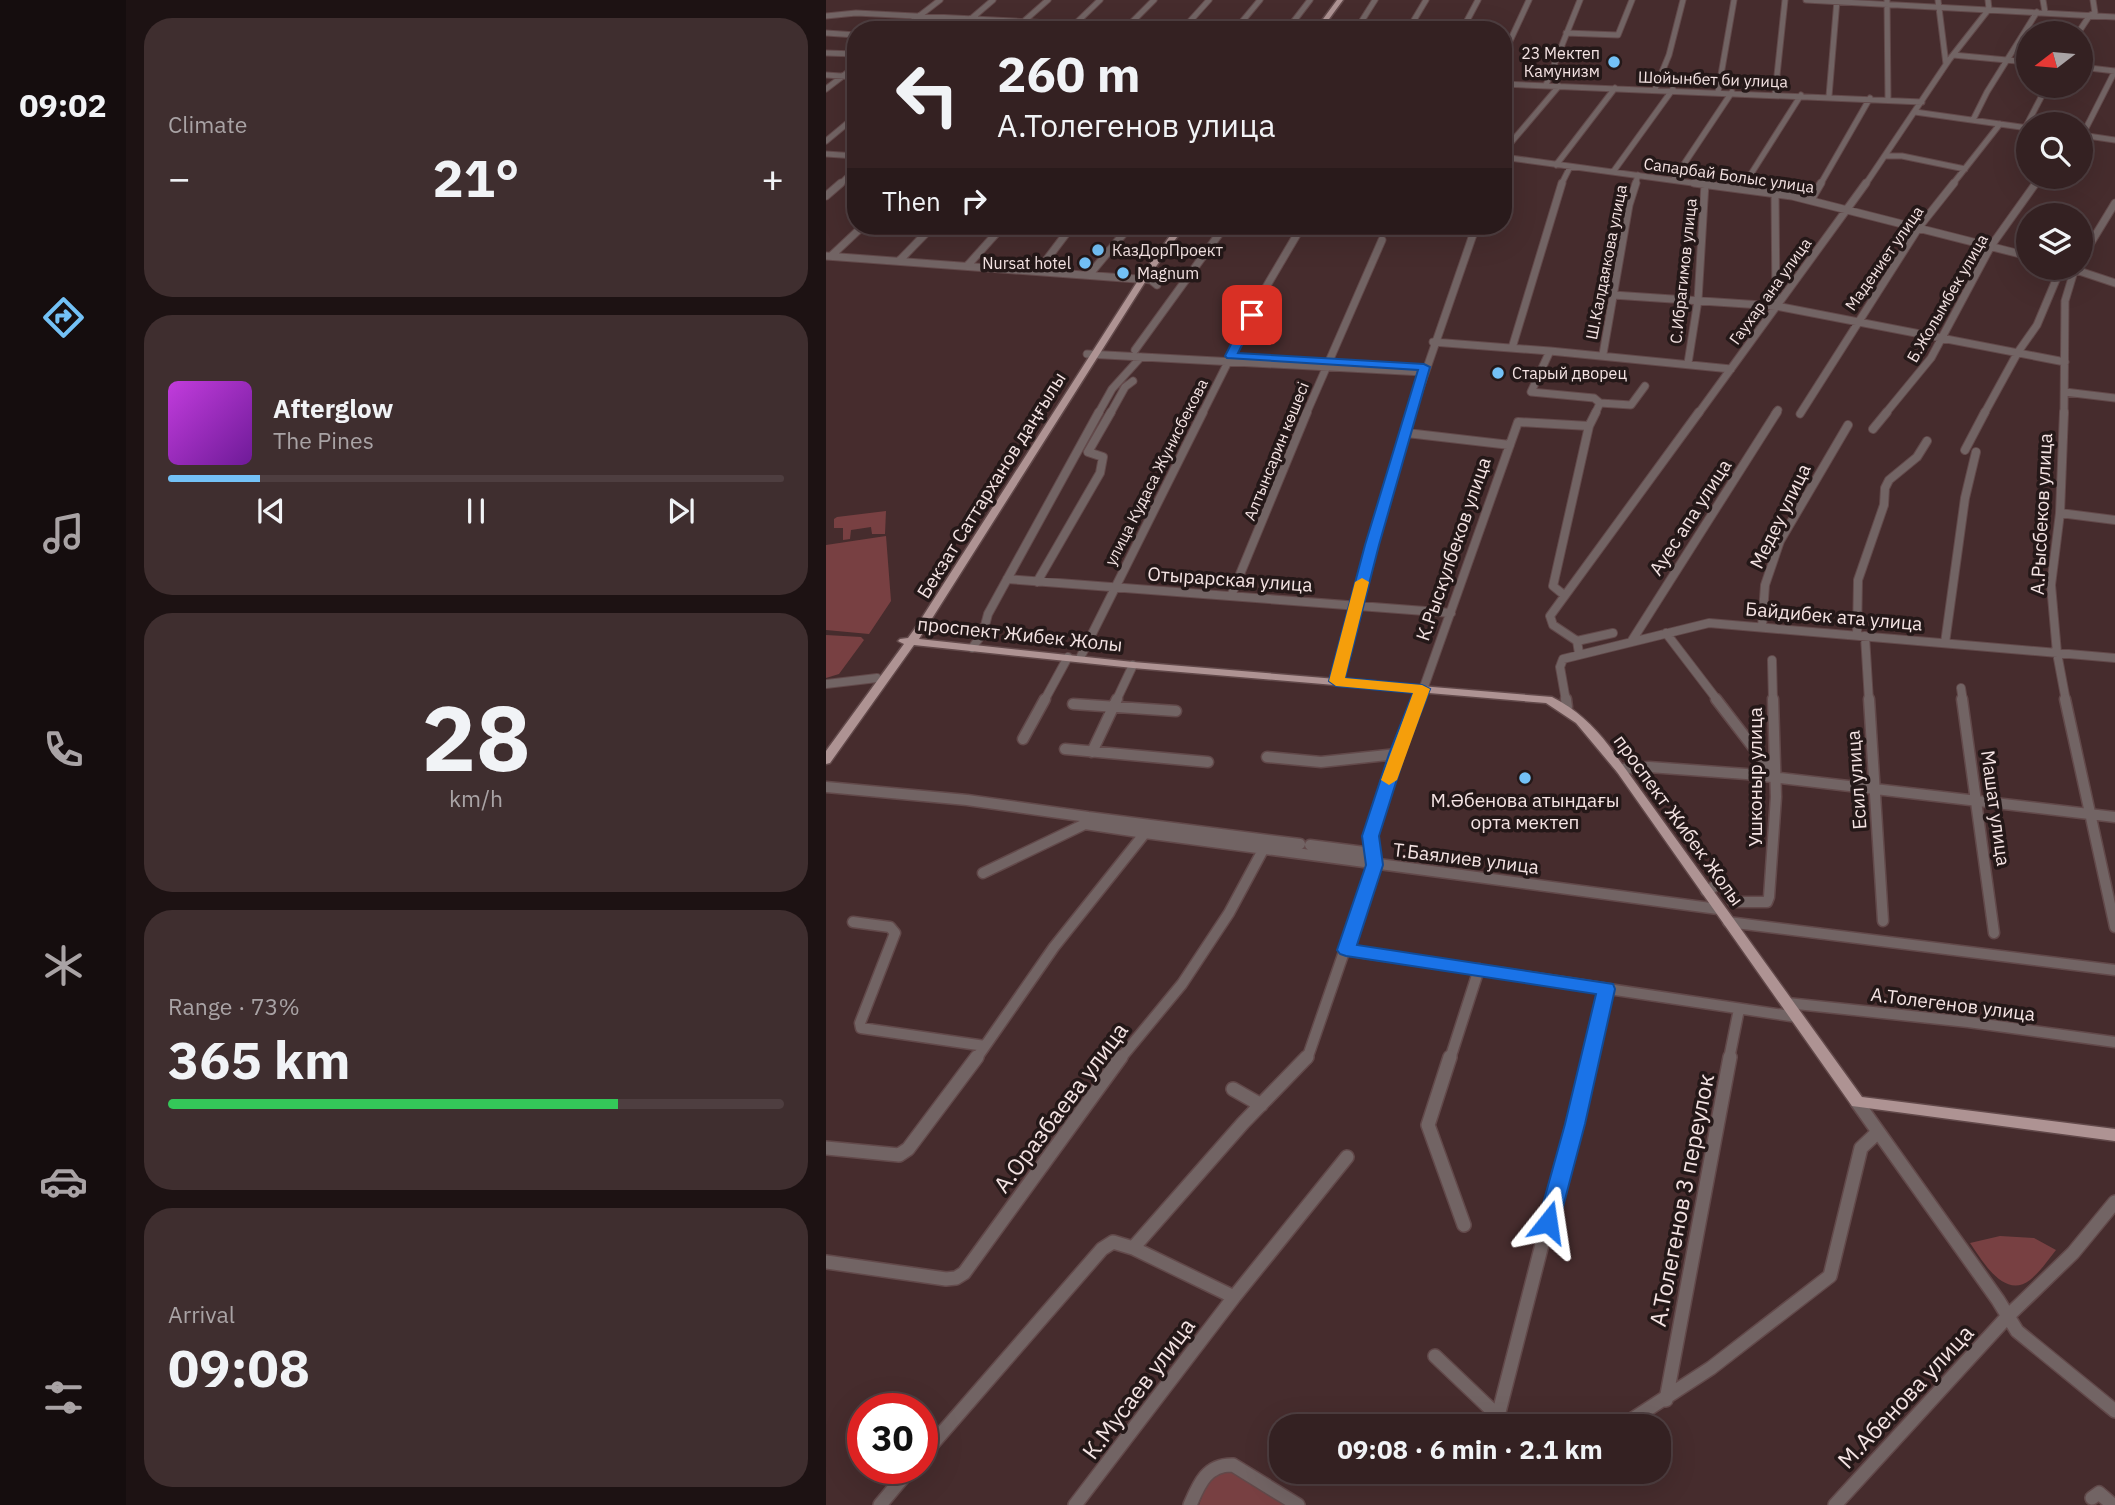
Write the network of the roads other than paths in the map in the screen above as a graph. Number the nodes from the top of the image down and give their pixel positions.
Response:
1 (940, 0) edge
2 (993, 0) edge
3 (1048, 0) edge
4 (1100, 0) edge
5 (1154, 0) edge
6 (1209, 0) edge
7 (1261, 0) edge
8 (1310, 0) edge
9 (1343, 0) edge
10 (1375, 0) edge
11 (1426, 0) edge
12 (1478, 0) edge
13 (1529, 0) edge
14 (1580, 0) edge
15 (1632, 0) edge
16 (1682, 0) edge
17 (1734, 0) edge
18 (1784, 0) edge
19 (1806, 0) edge
20 (1988, 0) edge
21 (2043, 0) edge
22 (2093, 0) edge
23 (1837, 1) edge
24 (1887, 2) edge
25 (1939, 3) edge
26 (1989, 9) junction
27 (2037, 12) junction
28 (2045, 12) junction
29 (2090, 15) junction
30 (826, 16) edge
31 (919, 16) junction
32 (2115, 16) edge
33 (971, 18) junction
34 (913, 21) edge
35 (968, 21) edge
36 (1011, 21) edge
37 (1025, 21) edge
38 (1078, 21) edge
39 (1133, 21) edge
40 (1192, 21) edge
41 (1243, 21) edge
42 (1293, 21) edge
43 (1326, 21) edge
44 (1330, 21) edge
45 (1362, 21) edge
46 (1413, 21) edge
47 (1467, 21) edge
48 (2086, 21) edge
49 (826, 33) edge
50 (1566, 33) junction
51 (847, 34) edge
52 (1512, 36) edge
53 (826, 53) edge
54 (847, 54) edge
55 (1953, 55) junction
56 (2007, 61) junction
57 (2016, 61) edge
58 (1946, 64) junction
59 (2093, 68) edge
60 (2115, 71) edge
61 (847, 74) edge
62 (826, 75) edge
63 (844, 76) junction
64 (847, 76) edge
65 (1546, 85) junction
66 (1512, 86) edge
67 (1559, 86) junction
68 (1615, 88) junction
69 (826, 89) edge
70 (1655, 89) junction
71 (1673, 89) junction
72 (1718, 92) junction
73 (1732, 92) junction
74 (1775, 94) junction
75 (1801, 94) junction
76 (1829, 96) junction
77 (1870, 98) junction
78 (1888, 99) junction
79 (1922, 102) junction
80 (1915, 112) junction
81 (2093, 112) edge
82 (1973, 120) junction
83 (847, 124) edge
84 (2000, 124) junction
85 (2016, 126) edge
86 (2093, 137) edge
87 (2115, 140) edge
88 (826, 141) edge
89 (1512, 143) edge
90 (826, 155) edge
91 (1512, 156) edge
92 (1885, 156) junction
93 (847, 157) edge
94 (1556, 165) junction
95 (1570, 167) junction
96 (1965, 169) junction
97 (1612, 172) junction
98 (1637, 176) junction
99 (847, 177) edge
100 (1674, 179) junction
101 (1705, 183) junction
102 (1742, 188) junction
103 (2031, 189) edge
104 (1775, 192) junction
105 (826, 196) edge
106 (1811, 200) junction
107 (2115, 203) edge
108 (1848, 209) junction
109 (1919, 227) junction
110 (852, 235) edge
111 (924, 235) edge
112 (995, 235) edge
113 (1065, 235) edge
114 (1122, 235) edge
115 (1169, 235) edge
116 (1174, 235) edge
117 (1219, 235) edge
118 (1297, 235) edge
119 (1473, 235) edge
120 (2093, 239) edge
121 (1382, 240) dead end
122 (1991, 246) junction
123 (2016, 253) edge
124 (828, 256) edge
125 (899, 261) junction
126 (967, 266) junction
127 (1038, 271) junction
128 (1089, 275) junction
129 (2093, 275) edge
130 (1140, 279) junction
131 (2056, 280) edge
132 (2070, 280) edge
133 (2115, 283) edge
134 (1157, 285) dead end
135 (1613, 295) junction
136 (1698, 300) junction
137 (1776, 306) junction
138 (1857, 322) junction
139 (1942, 337) junction
140 (1433, 342) junction
141 (1512, 348) junction
142 (1093, 351) junction
143 (1550, 351) junction
144 (2018, 352) junction
145 (1138, 354) junction
146 (1603, 354) junction
147 (1229, 359) junction
148 (2065, 362) junction
149 (1688, 363) junction
150 (1327, 364) junction
151 (1731, 369) junction
152 (1424, 370) junction
153 (1133, 381) dead end
154 (1644, 386) dead end
155 (2065, 392) junction
156 (2115, 398) edge
157 (1601, 403) junction
158 (1777, 410) dead end
159 (1800, 414) dead end
160 (1848, 425) dead end
161 (1589, 426) junction
162 (1873, 429) dead end
163 (1407, 433) junction
164 (1927, 441) dead end
165 (1510, 445) junction
166 (1965, 450) dead end
167 (1976, 452) dead end
168 (2060, 513) junction
169 (2115, 520) edge
170 (1007, 579) junction
171 (1037, 582) junction
172 (1113, 588) junction
173 (1564, 595) junction
174 (1231, 596) junction
175 (1355, 606) junction
176 (1451, 613) junction
177 (1762, 628) junction
178 (1613, 633) dead end
179 (1666, 633) junction
180 (1861, 636) junction
181 (1577, 641) junction
182 (907, 642) junction
183 (1631, 642) junction
184 (1945, 643) junction
185 (972, 648) junction
186 (1579, 653) junction
187 (2057, 653) junction
188 (1074, 658) junction
189 (2115, 658) edge
190 (1772, 660) dead end
191 (1133, 665) junction
192 (877, 678) junction
193 (1336, 681) junction
194 (826, 684) edge
195 (1961, 688) dead end
196 (1422, 689) junction
197 (1073, 704) dead end
198 (1113, 707) junction
199 (1567, 707) junction
200 (1176, 711) dead end
201 (1023, 739) dead end
202 (1065, 749) dead end
203 (826, 750) edge
204 (1091, 752) junction
205 (1397, 754) junction
206 (1267, 757) dead end
207 (826, 760) edge
208 (1208, 762) dead end
209 (1621, 769) junction
210 (1776, 777) junction
211 (826, 787) edge
212 (1874, 788) junction
213 (1976, 800) junction
214 (2090, 814) junction
215 (2115, 817) edge
216 (1087, 821) junction
217 (1144, 833) junction
218 (1265, 848) junction
219 (1373, 859) junction
220 (983, 873) dead end
221 (1706, 891) junction
222 (1718, 909) junction
223 (1884, 921) dead end
224 (853, 922) dead end
225 (1728, 922) junction
226 (2115, 926) edge
227 (1994, 933) dead end
228 (1346, 950) junction
229 (1479, 969) junction
230 (2115, 970) edge
231 (1606, 989) junction
232 (1787, 1003) junction
233 (1739, 1009) junction
234 (1797, 1017) junction
235 (2115, 1042) edge
236 (985, 1046) junction
237 (1233, 1089) dead end
238 (1857, 1102) junction
239 (1261, 1105) junction
240 (1878, 1132) junction
241 (2115, 1135) edge
242 (826, 1148) edge
243 (1347, 1157) dead end
244 (2115, 1202) edge
245 (1464, 1225) dead end
246 (1133, 1248) junction
247 (826, 1262) edge
248 (1234, 1297) junction
249 (2008, 1316) junction
250 (1435, 1356) dead end
251 (1666, 1400) junction
252 (2115, 1411) edge
253 (1496, 1414) edge
254 (1505, 1414) edge
255 (1642, 1414) edge
256 (938, 1438) edge
257 (898, 1484) edge
258 (2092, 1498) dead end
259 (880, 1505) edge
260 (1075, 1505) edge
261 (1190, 1505) edge
262 (1298, 1505) edge
263 (1835, 1505) edge
264 (2113, 1505) edge

1 - 31 street
2 - 33 street
3 - 37 street
4 - 38 street
5 - 39 street
6 - 40 street
7 - 41 street
8 - 42 street
9 - 43 main road
9 - 44 main road
10 - 45 street
11 - 46 street
12 - 47 street
13 - 52 street
14 - 50 street
15 - 50 street
16 - 70 street
17 - 72 street
18 - 74 street
19 - 23 street
20 - 26 street
21 - 28 street
22 - 29 street
23 - 24 street
23 - 76 street
24 - 25 street
24 - 78 street
25 - 26 street
25 - 58 street
26 - 27 street
26 - 55 street, Гаухар ана улица
27 - 28 street
27 - 56 street
28 - 29 street
29 - 32 street
29 - 48 street
30 - 31 street
31 - 33 street
31 - 34 street
33 - 35 street
33 - 36 street
49 - 51 street
50 - 65 street
53 - 54 street
55 - 56 street
55 - 58 street, Гаухар ана улица
56 - 57 street
56 - 82 street
58 - 79 street, Гаухар ана улица
59 - 60 street
60 - 81 street
61 - 63 street
62 - 63 street
63 - 64 street
63 - 69 street
65 - 66 street, Шойынбет би улица
65 - 67 street, Шойынбет би улица
67 - 68 street, Шойынбет би улица
67 - 89 street
68 - 70 street, Шойынбет би улица
68 - 94 street
70 - 71 street, Шойынбет би улица
71 - 72 street, Шойынбет би улица
71 - 97 street
72 - 73 street, Шойынбет би улица
73 - 74 street, Шойынбет би улица
73 - 100 street
74 - 75 street, Шойынбет би улица
75 - 76 street, Шойынбет би улица
75 - 102 street
76 - 77 street, Шойынбет би улица
77 - 78 street, Шойынбет би улица
77 - 106 street
78 - 79 street, Шойынбет би улица
79 - 80 street, Гаухар ана улица
80 - 82 street
80 - 92 street, Гаухар ана улица
82 - 84 street
83 - 88 street
84 - 85 street
84 - 96 street, Мадениет улица
86 - 87 street
90 - 93 street
91 - 94 street, Сапарбай Болыс улица
92 - 96 street
92 - 108 street, Гаухар ана улица
94 - 95 street, Сапарбай Болыс улица
95 - 97 street, Сапарбай Болыс улица
95 - 141 street
96 - 109 street, Мадениет улица
97 - 98 street, Сапарбай Болыс улица
98 - 100 street, Сапарбай Болыс улица
98 - 135 street, Ш.Калдаякова улица
99 - 105 street
100 - 101 street, Сапарбай Болыс улица
101 - 102 street, Сапарбай Болыс улица
101 - 136 street, С.Ибрагимов улица
102 - 104 street, Сапарбай Болыс улица
103 - 122 street, Б.Жолымбек улица
104 - 106 street, Сапарбай Болыс улица
104 - 137 street
106 - 108 street, Сапарбай Болыс улица
107 - 120 street
108 - 109 street, Сапарбай Болыс улица
108 - 137 street, Гаухар ана улица
109 - 122 street, Сапарбай Болыс улица
109 - 138 street, Мадениет улица
110 - 124 street
111 - 125 street
112 - 126 street
113 - 127 street
114 - 128 street
115 - 130 main road, Бекзат Саттарханов даңғылы
116 - 130 main road, Бекзат Саттарханов даңғылы
117 - 145 street
118 - 147 street, улица Кудаса Жунисбекова
119 - 140 street
121 - 150 street, Алтынсарин көшесі
122 - 123 street, Сапарбай Болыс улица
122 - 139 street, Б.Жолымбек улица
124 - 125 street
125 - 126 street
126 - 127 street
127 - 128 street
128 - 130 street
129 - 133 street
130 - 134 street
130 - 142 main road, Бекзат Саттарханов даңғылы
131 - 144 street
132 - 148 street, А.Рысбеков улица
135 - 136 street
135 - 146 street, Ш.Калдаякова улица
136 - 137 street
136 - 149 street, С.Ибрагимов улица
137 - 138 street
137 - 151 street, Гаухар ана улица
138 - 139 street
138 - 159 street, Мадениет улица
139 - 144 street
139 - 162 street, Б.Жолымбек улица
140 - 141 street
140 - 152 street
141 - 143 street
142 - 145 street
142 - 182 main road, Бекзат Саттарханов даңғылы
143 - 146 street
143 - 157 street
144 - 148 street
144 - 166 street
145 - 147 street
145 - 170 street
146 - 149 street
147 - 150 street
147 - 172 street, улица Кудаса Жунисбекова
148 - 155 street, А.Рысбеков улица
149 - 151 street
150 - 152 street
150 - 174 street, Алтынсарин көшесі
151 - 173 street, Гаухар ана улица
152 - 163 street
153 - 171 street
154 - 157 street
155 - 156 street
155 - 168 street, А.Рысбеков улица
157 - 161 street
158 - 183 street, Ауес апа улица
160 - 177 street, Медеу улица
161 - 165 street, К.Рыскулбеков улица
161 - 173 street
163 - 165 street
163 - 175 street
164 - 180 street, Есил улица
165 - 176 street, К.Рыскулбеков улица
167 - 184 street
168 - 169 street
168 - 187 street, А.Рысбеков улица
170 - 171 street, Отырарская улица
170 - 185 street
171 - 172 street, Отырарская улица
172 - 174 street, Отырарская улица
172 - 188 street, улица Кудаса Жунисбекова
173 - 181 street
174 - 175 street, Отырарская улица
175 - 176 street, Отырарская улица
175 - 193 street
176 - 196 street, К.Рыскулбеков улица
177 - 179 street, Байдибек ата улица
177 - 180 street, Байдибек ата улица
178 - 181 street
179 - 183 street, Байдибек ата улица
179 - 210 street
180 - 184 street, Байдибек ата улица
180 - 212 street, Есил улица
181 - 186 street
182 - 185 main road, проспект Жибек Жолы
182 - 192 main road, Бекзат Саттарханов даңғылы
182 - 207 main road, Бекзат Саттарханов даңғылы
183 - 186 street, Байдибек ата улица
184 - 187 street, Байдибек ата улица
185 - 188 main road, проспект Жибек Жолы
186 - 199 street, Байдибек ата улица
187 - 189 street, Байдибек ата улица
187 - 214 street, А.Рысбеков улица
188 - 191 main road, проспект Жибек Жолы
188 - 201 street, улица Кудаса Жунисбекова
190 - 210 street, Ушконыр улица
191 - 193 main road, проспект Жибек Жолы
191 - 198 street, проспект Жибек Жолы
192 - 194 street
192 - 203 main road, Бекзат Саттарханов даңғылы
193 - 196 main road, проспект Жибек Жолы
195 - 213 street, Машат улица
196 - 199 main road, проспект Жибек Жолы
196 - 205 street, К.Рыскулбеков улица
197 - 198 street
198 - 200 street
198 - 204 street, проспект Жибек Жолы
199 - 209 main road, проспект Жибек Жолы
202 - 204 street
204 - 208 street
205 - 206 street
205 - 219 street, К.Рыскулбеков улица
209 - 210 street
209 - 221 main road, проспект Жибек Жолы
210 - 212 street
210 - 221 street, Ушконыр улица
211 - 216 street, Т.Баялиев улица
212 - 213 street
212 - 223 street, Есил улица
213 - 214 street
213 - 227 street, Машат улица
214 - 215 street
214 - 226 street, А.Рысбеков улица
216 - 217 street, Т.Баялиев улица
216 - 219 street, Т.Баялиев улица
216 - 220 street
217 - 218 street, Т.Баялиев улица
217 - 236 street
218 - 219 street, Т.Баялиев улица
218 - 247 street, А.Оразбаева улица
219 - 222 street, Т.Баялиев улица
219 - 228 street, К.Рыскулбеков улица
221 - 222 main road, проспект Жибек Жолы
222 - 225 main road, проспект Жибек Жолы
224 - 236 street
225 - 230 street
225 - 232 main road, проспект Жибек Жолы
228 - 229 street
228 - 239 street, К.Рыскулбеков улица
229 - 231 street
229 - 245 street
231 - 233 street
231 - 254 street
232 - 234 main road, проспект Жибек Жолы
232 - 235 street, А.Толегенов улица
233 - 234 street
233 - 251 street, А.Толегенов 3 переулок
234 - 238 main road, проспект Жибек Жолы
236 - 242 street
237 - 239 street
238 - 240 street, проспект Жибек Жолы
238 - 241 main road
239 - 246 street, К.Рыскулбеков улица
240 - 249 street, проспект Жибек Жолы
240 - 251 street
243 - 248 street, К.Мусаев улица
244 - 249 street, М.Абенова улица
246 - 248 street
246 - 256 street
248 - 260 street, К.Мусаев улица
249 - 252 street, проспект Жибек Жолы
249 - 263 street, М.Абенова улица
250 - 253 street
251 - 255 street
257 - 259 street
258 - 264 street
261 - 262 street

